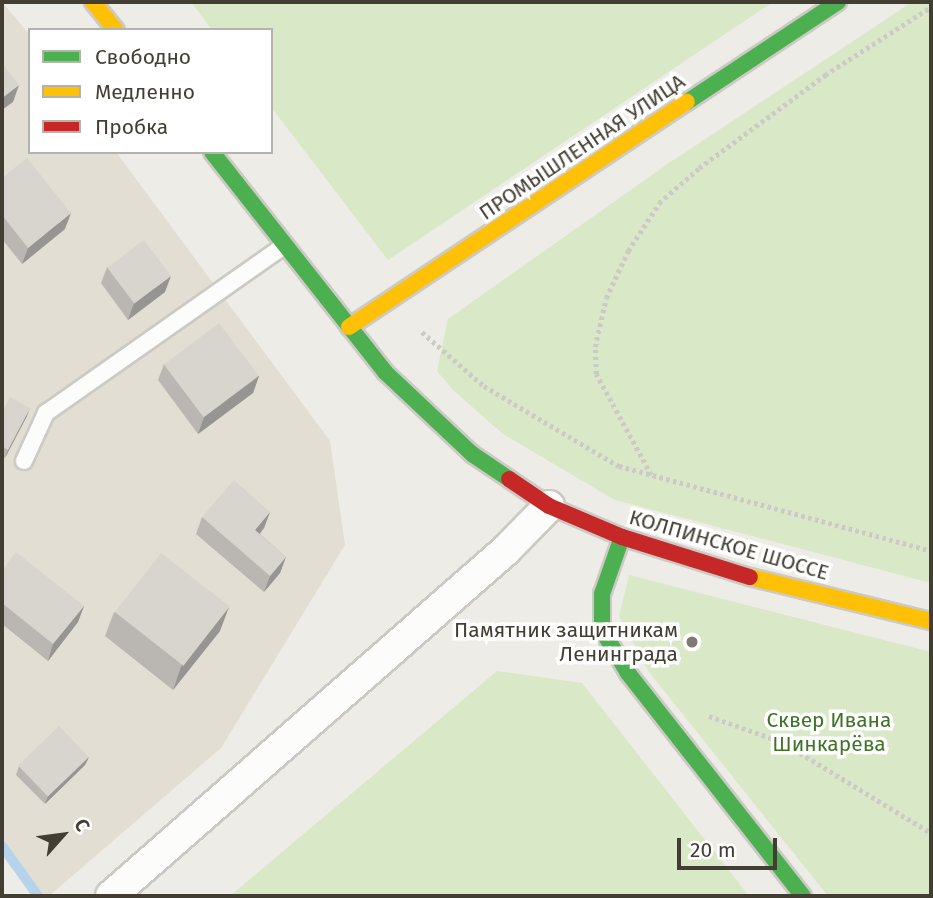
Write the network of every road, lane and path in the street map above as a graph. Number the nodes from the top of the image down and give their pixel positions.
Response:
1 (93, 2) edge
2 (838, 2) edge
3 (931, 8) edge
4 (114, 28) edge
5 (214, 154) edge
6 (285, 245) junction
7 (349, 327) junction
8 (422, 332) dead end
9 (24, 461) dead end
10 (651, 475) junction
11 (549, 506) junction
12 (622, 537) junction
13 (931, 551) edge
14 (931, 621) edge
15 (659, 714) junction
16 (931, 833) edge
17 (111, 896) edge
18 (803, 896) edge

1 - 4 street
2 - 7 street, ПРОМЫШЛЕННАЯ УЛИЦА
3 - 10 path
5 - 6 street, КОЛПИНСКОЕ ШОССЕ
6 - 7 street, КОЛПИНСКОЕ ШОССЕ
6 - 9 lane
7 - 11 street, КОЛПИНСКОЕ ШОССЕ
8 - 10 path
10 - 13 path
11 - 12 street, КОЛПИНСКОЕ ШОССЕ
11 - 17 street
12 - 14 street, КОЛПИНСКОЕ ШОССЕ
12 - 15 street
15 - 16 path
15 - 18 street

